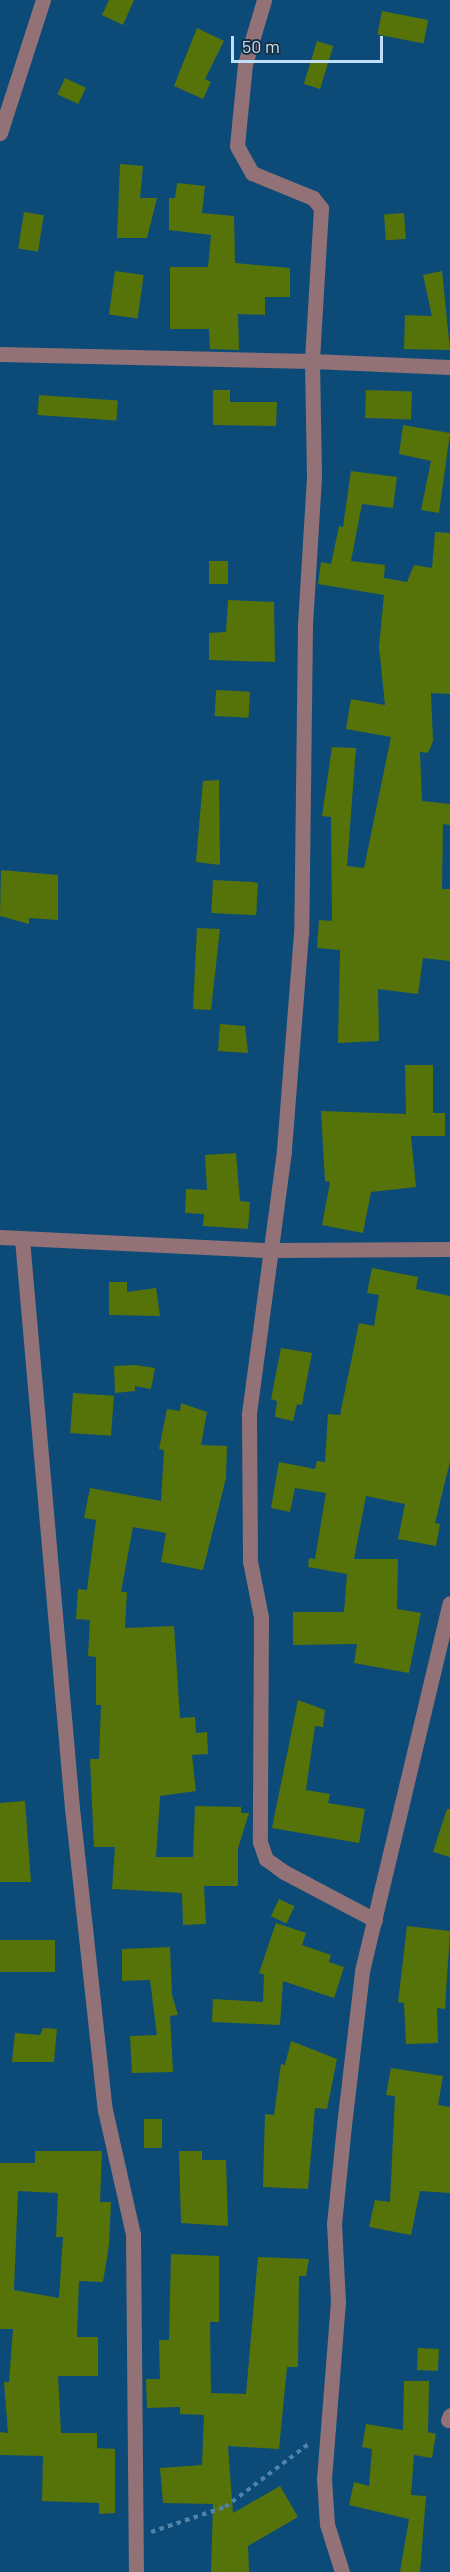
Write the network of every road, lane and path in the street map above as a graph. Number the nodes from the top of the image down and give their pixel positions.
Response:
1 (43, 0) edge
2 (264, 0) edge
3 (0, 133) edge
4 (0, 354) edge
5 (312, 362) junction
6 (450, 367) edge
7 (0, 1237) edge
8 (22, 1239) junction
9 (450, 1249) edge
10 (270, 1250) junction
11 (450, 1603) edge
12 (375, 1920) junction
13 (329, 2419) junction
14 (135, 2538) junction
15 (136, 2572) edge
16 (342, 2572) edge

1 - 3 street
2 - 5 street
4 - 5 street
5 - 6 street
5 - 10 street
7 - 8 street
8 - 10 street
8 - 14 street
9 - 10 street
10 - 12 street
11 - 12 street
12 - 13 street
13 - 14 path
13 - 16 street
14 - 15 street

